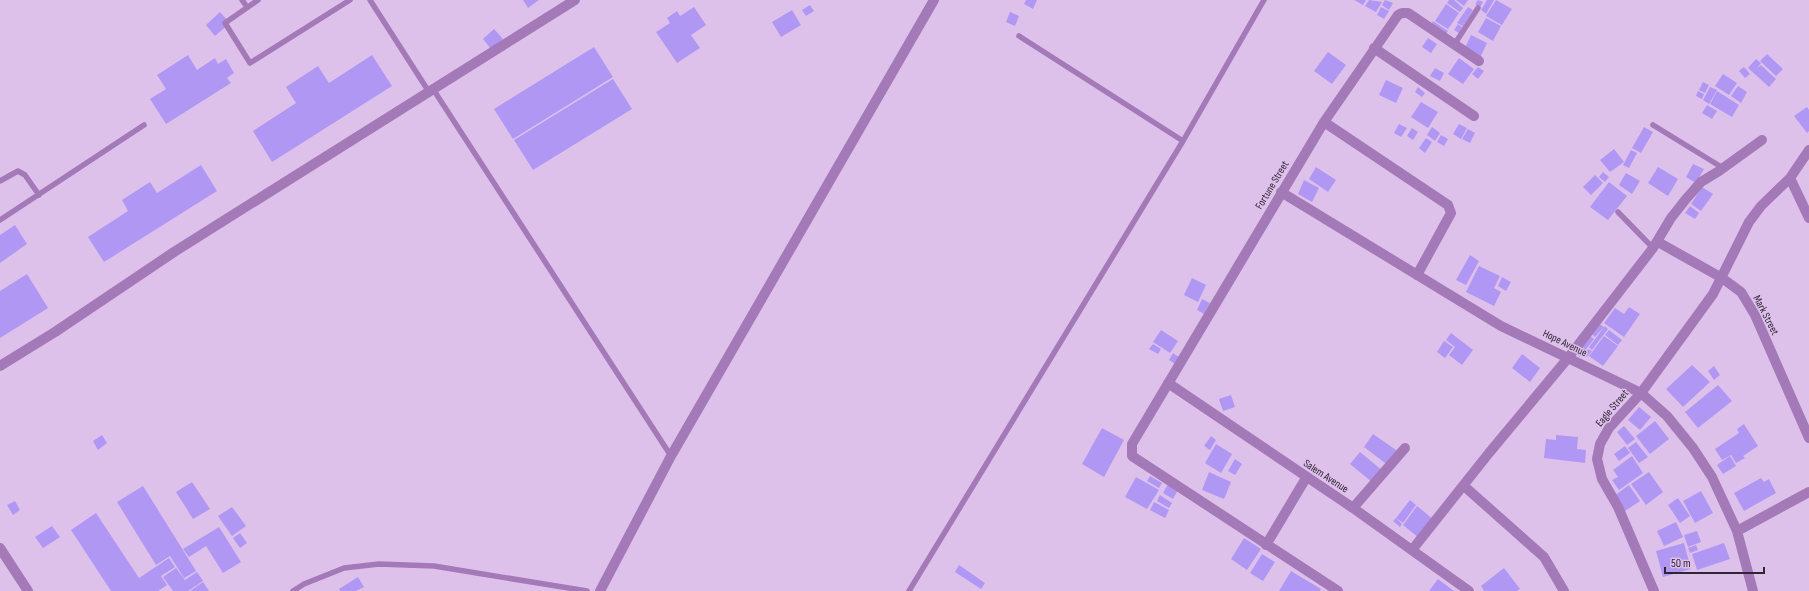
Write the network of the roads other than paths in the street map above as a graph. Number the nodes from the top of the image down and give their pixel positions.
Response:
1 (242, 0) edge
2 (258, 0) edge
3 (350, 0) edge
4 (370, 0) edge
5 (575, 0) edge
6 (934, 0) edge
7 (1264, 0) edge
8 (247, 7) junction
9 (1478, 8) dead end
10 (1019, 36) dead end
11 (1454, 45) junction
12 (1374, 48) junction
13 (1479, 61) dead end
14 (431, 91) junction
15 (1474, 116) dead end
16 (1324, 122) junction
17 (144, 125) dead end
18 (1653, 125) dead end
19 (1762, 140) dead end
20 (1183, 141) junction
21 (1809, 150) edge
22 (1723, 168) junction
23 (1790, 178) junction
24 (0, 181) edge
25 (1282, 192) junction
26 (39, 195) junction
27 (1618, 212) dead end
28 (1809, 218) edge
29 (0, 220) edge
30 (1655, 245) junction
31 (1417, 275) junction
32 (1722, 278) junction
33 (1568, 358) junction
34 (0, 366) edge
35 (1168, 383) junction
36 (1641, 393) junction
37 (1809, 438) edge
38 (1405, 448) dead end
39 (670, 456) junction
40 (1306, 478) junction
41 (1464, 486) junction
42 (1809, 492) edge
43 (1353, 508) junction
44 (1737, 531) junction
45 (1266, 545) junction
46 (0, 548) edge
47 (1412, 550) junction
48 (28, 591) edge
49 (293, 591) edge
50 (587, 591) edge
51 (600, 591) edge
52 (909, 591) edge
53 (1338, 591) edge
54 (1469, 591) edge
55 (1564, 591) edge
56 (1654, 591) edge
57 (1753, 591) edge

1 - 8 lane
2 - 8 lane
3 - 8 lane
4 - 14 lane
5 - 14 street
6 - 39 street
7 - 20 lane
9 - 11 lane
10 - 20 lane
11 - 12 street, Fortune Street
11 - 13 street, Fortune Street
12 - 15 street
12 - 16 street, Fortune Street
14 - 34 street
14 - 39 lane
16 - 25 street, Fortune Street
16 - 31 street
17 - 26 lane
18 - 22 lane
19 - 22 street
20 - 52 lane
21 - 23 street, Eagle Street
22 - 30 street
23 - 28 street
23 - 32 street, Eagle Street
24 - 26 lane
25 - 31 street, Hope Avenue
25 - 35 street, Fortune Street
26 - 29 lane
27 - 30 lane
30 - 32 street, Mark Street
30 - 33 street
31 - 33 street, Hope Avenue
32 - 36 street, Eagle Street
32 - 37 street, Mark Street
33 - 36 street, Hope Avenue
33 - 41 street
35 - 40 street, Salem Avenue
35 - 45 street, Fortune Street
36 - 44 street, Hope Avenue
36 - 56 street, Eagle Street
38 - 43 street
39 - 51 street
40 - 43 street, Salem Avenue
40 - 45 street
41 - 47 street
41 - 55 street
42 - 44 street
43 - 47 street, Salem Avenue
44 - 57 street, Hope Avenue
45 - 53 street
46 - 48 street
47 - 54 street, Salem Avenue
49 - 50 lane

